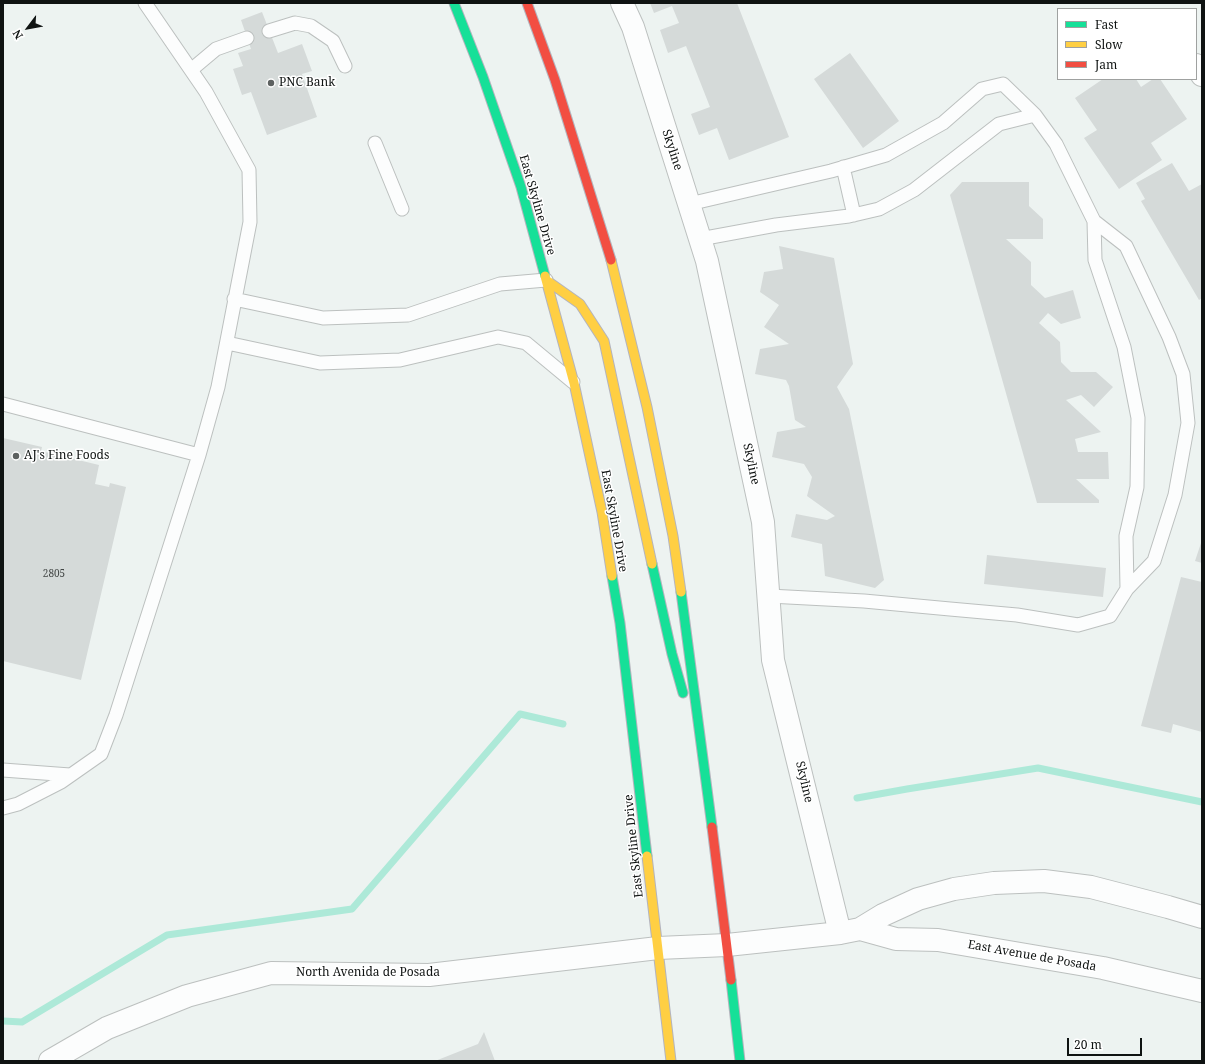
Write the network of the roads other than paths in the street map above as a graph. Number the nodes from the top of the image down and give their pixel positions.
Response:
1 (145, 3) edge
2 (454, 3) edge
3 (527, 3) edge
4 (622, 3) edge
5 (269, 31) dead end
6 (247, 38) dead end
7 (344, 66) dead end
8 (191, 70) junction
9 (1035, 115) junction
10 (375, 143) dead end
11 (843, 167) junction
12 (689, 204) junction
13 (402, 209) dead end
14 (854, 215) junction
15 (1094, 221) junction
16 (700, 239) junction
17 (546, 280) junction
18 (234, 299) junction
19 (226, 343) junction
20 (574, 383) junction
21 (3, 404) edge
22 (199, 455) junction
23 (1127, 590) junction
24 (769, 596) junction
25 (704, 767) junction
26 (3, 770) edge
27 (70, 775) junction
28 (3, 808) edge
29 (1202, 917) edge
30 (850, 931) junction
31 (727, 945) junction
32 (658, 948) junction
33 (1201, 986) edge
34 (50, 1061) edge
35 (671, 1061) edge
36 (740, 1061) edge

1 - 8 lane
2 - 17 main road, East Skyline Drive
3 - 25 main road
4 - 12 street, Skyline
5 - 7 lane
6 - 8 lane
8 - 18 lane
9 - 11 lane
9 - 14 lane
9 - 15 lane
10 - 13 lane
11 - 12 lane
11 - 14 lane
12 - 16 street, Skyline
14 - 16 lane
15 - 23 lane
15 - 23 lane
16 - 24 street, Skyline
17 - 18 lane
17 - 20 main road, East Skyline Drive
17 - 25 main road
18 - 19 lane
19 - 20 lane
19 - 22 lane
20 - 32 main road, East Skyline Drive
21 - 22 lane
22 - 27 lane
23 - 24 lane
24 - 30 street, Skyline
25 - 31 main road
26 - 27 lane
27 - 28 lane
29 - 30 street, East Avenue de Posada
30 - 31 street, East Avenue de Posada
30 - 33 street, East Avenue de Posada
31 - 32 street, North Avenida de Posada
31 - 36 main road
32 - 34 street, North Avenida de Posada
32 - 35 main road, East Skyline Drive

